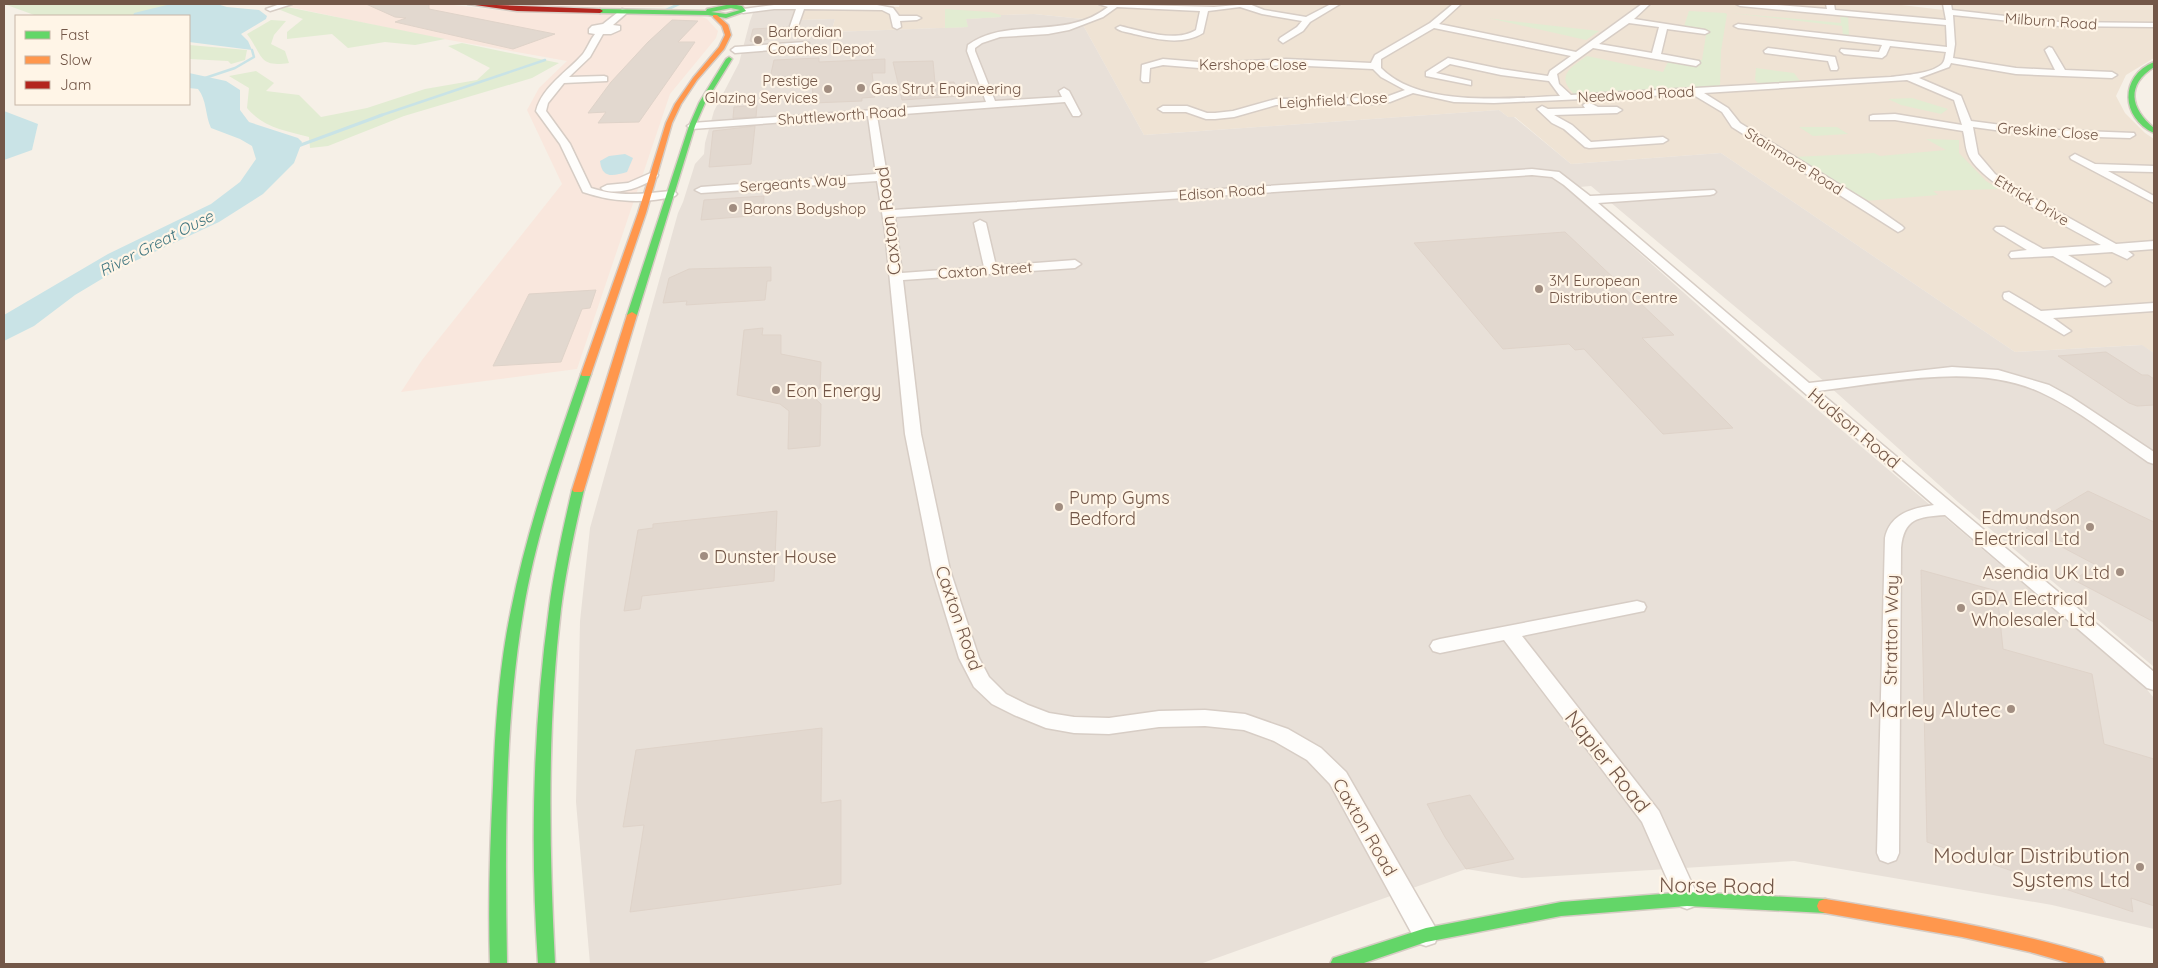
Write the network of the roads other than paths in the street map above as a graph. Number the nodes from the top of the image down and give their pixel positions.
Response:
1 (288, 4) edge
2 (471, 4) edge
3 (1102, 4) edge
4 (1114, 4) edge
5 (1243, 4) edge
6 (1334, 4) edge
7 (1457, 4) edge
8 (1646, 4) edge
9 (1740, 4) edge
10 (1749, 4) edge
11 (494, 6) junction
12 (800, 8) junction
13 (1205, 8) junction
14 (1831, 8) edge
15 (1948, 8) edge
16 (270, 9) dead end
17 (625, 11) junction
18 (679, 11) junction
19 (737, 11) edge
20 (705, 12) junction
21 (917, 18) dead end
22 (1307, 20) junction
23 (1627, 20) junction
24 (1949, 23) junction
25 (1433, 25) junction
26 (2154, 25) edge
27 (1664, 26) junction
28 (1738, 26) dead end
29 (1120, 28) dead end
30 (793, 29) dead end
31 (1705, 32) dead end
32 (1893, 32) junction
33 (740, 35) dead end
34 (1283, 40) dead end
35 (1767, 44) junction
36 (1591, 45) junction
37 (806, 46) dead end
38 (735, 50) junction
39 (1950, 50) junction
40 (2050, 50) dead end
41 (1844, 51) dead end
42 (1576, 54) junction
43 (1656, 56) junction
44 (1949, 60) junction
45 (1696, 63) dead end
46 (2154, 64) edge
47 (1375, 66) junction
48 (1834, 68) dead end
49 (2062, 72) junction
50 (2112, 76) dead end
51 (1910, 78) junction
52 (604, 79) dead end
53 (1552, 79) junction
54 (561, 80) junction
55 (1146, 80) dead end
56 (1468, 83) dead end
57 (1414, 90) junction
58 (1694, 91) junction
59 (1569, 98) junction
60 (1530, 100) junction
61 (991, 104) junction
62 (1163, 109) dead end
63 (1616, 110) dead end
64 (1546, 112) junction
65 (872, 113) junction
66 (1076, 114) dead end
67 (1873, 118) dead end
68 (692, 126) junction
69 (1968, 126) junction
70 (2154, 131) edge
71 (2133, 135) dead end
72 (1663, 140) dead end
73 (2074, 157) dead end
74 (2092, 167) junction
75 (2154, 169) edge
76 (1555, 174) joint
77 (653, 175) junction
78 (884, 177) junction
79 (588, 185) junction
80 (701, 190) dead end
81 (672, 191) junction
82 (1710, 192) dead end
83 (647, 194) junction
84 (1588, 200) junction
85 (2154, 200) edge
86 (888, 214) junction
87 (980, 223) dead end
88 (1898, 228) dead end
89 (2000, 229) dead end
90 (2154, 245) edge
91 (2116, 248) junction
92 (2055, 252) junction
93 (2028, 255) joint
94 (2128, 255) dead end
95 (1075, 264) dead end
96 (991, 270) junction
97 (895, 276) junction
98 (2105, 282) dead end
99 (2009, 296) dead end
100 (2154, 307) edge
101 (2039, 315) junction
102 (2064, 331) dead end
103 (1806, 388) junction
104 (2154, 459) edge
105 (1950, 509) junction
106 (1637, 607) dead end
107 (1509, 633) junction
108 (1440, 646) dead end
109 (2154, 682) edge
110 (1888, 853) dead end
111 (1687, 899) junction
112 (1426, 935) junction
113 (498, 964) edge
114 (546, 964) edge
115 (1339, 964) edge
116 (2096, 964) edge

1 - 16 street
2 - 11 main road
3 - 4 street
4 - 13 street
4 - 61 street
5 - 13 street
5 - 22 street
6 - 22 street
7 - 25 street
8 - 23 street
9 - 10 street
10 - 14 street
11 - 17 main road
11 - 18 main road
12 - 19 street
12 - 21 street
12 - 30 street
13 - 29 street
14 - 32 street
15 - 24 street
15 - 26 street, Milburn Road
17 - 18 main road
17 - 54 street
18 - 20 main road
19 - 20 main road
20 - 77 main road
22 - 34 street
23 - 27 street
23 - 36 street
24 - 32 street
24 - 39 street
25 - 42 street
25 - 47 street
27 - 31 street
27 - 43 street
28 - 35 street
32 - 35 street
32 - 39 street
32 - 41 street
33 - 38 main road
35 - 48 street
36 - 42 street
36 - 43 street
37 - 38 street
38 - 68 main road
39 - 44 street
40 - 49 street
42 - 53 street
43 - 45 street
44 - 49 street
44 - 51 street, Needwood Road
46 - 70 main road
47 - 55 street, Kershope Close
47 - 57 street, Needwood Road
49 - 50 street
51 - 58 street, Needwood Road
51 - 69 street, Ettrick Drive
52 - 54 street
53 - 56 street
53 - 59 street
54 - 79 street
57 - 60 street, Needwood Road
57 - 62 street, Leighfield Close
58 - 59 street, Needwood Road
58 - 88 street, Stainmore Road
59 - 60 street, Needwood Road
60 - 64 street
61 - 65 street, Shuttleworth Road
61 - 66 street, Shuttleworth Road
63 - 64 street
64 - 72 street
65 - 68 street, Shuttleworth Road
65 - 78 street, Caxton Road
67 - 69 street
68 - 81 main road
69 - 71 street, Greskine Close
69 - 91 street, Ettrick Drive
73 - 74 street
74 - 75 street
74 - 85 street
76 - 84 street, Hudson Road
76 - 86 street, Edison Road
77 - 79 street
77 - 83 main road
78 - 80 street, Sergeants Way
78 - 86 street, Caxton Road
79 - 83 street
81 - 83 street
81 - 114 main road
82 - 84 street
83 - 113 main road
84 - 103 street, Hudson Road
86 - 97 street, Caxton Road
87 - 96 street
89 - 93 street
90 - 91 street
91 - 92 street
91 - 94 street
92 - 93 street
92 - 98 street
95 - 96 street, Caxton Street
96 - 97 street, Caxton Street
97 - 112 street, Caxton Road
99 - 101 street
100 - 101 street
101 - 102 street
103 - 104 street
103 - 105 street, Hudson Road
105 - 109 street, Hudson Road
105 - 110 street, Stratton Way
106 - 107 street
107 - 108 street
107 - 111 street, Napier Road
111 - 112 main road, Norse Road
111 - 116 main road, Norse Road
112 - 115 main road, Norse Road

